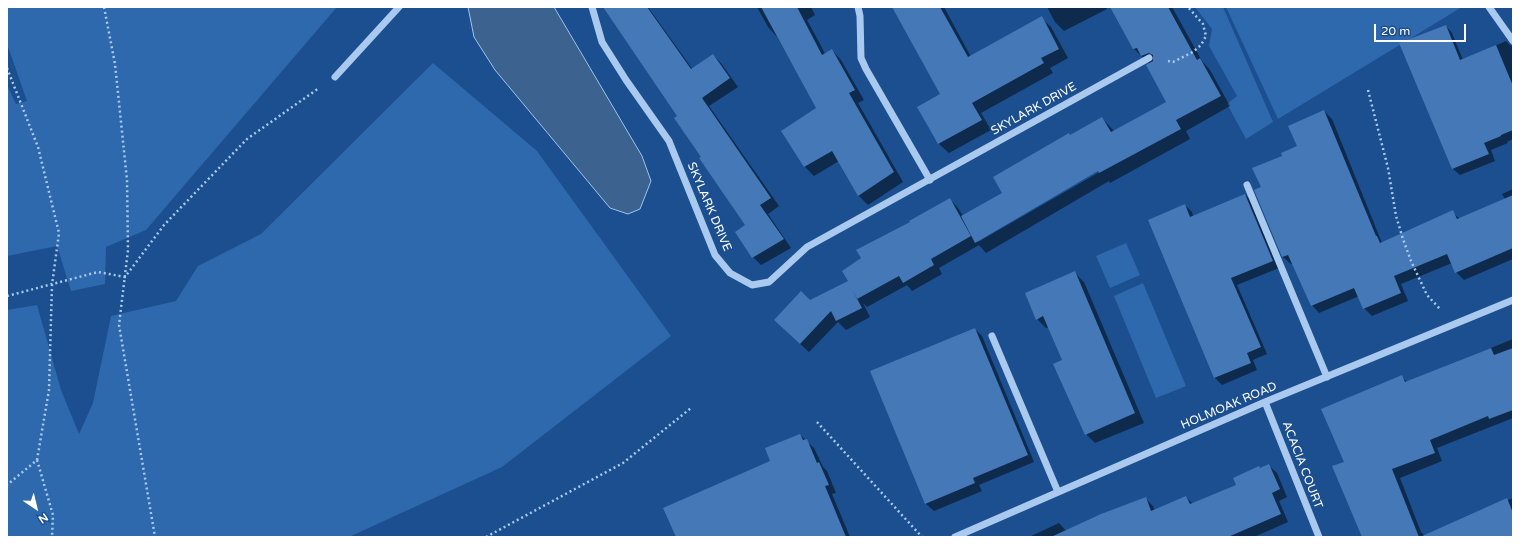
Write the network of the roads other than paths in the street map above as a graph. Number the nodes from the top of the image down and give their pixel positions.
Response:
1 (399, 7) edge
2 (592, 7) edge
3 (858, 7) edge
4 (1489, 7) edge
5 (1513, 41) edge
6 (1149, 58) road end
7 (335, 77) road end
8 (930, 180) junction
9 (1247, 185) dead end
10 (1513, 300) edge
11 (992, 336) dead end
12 (1327, 377) junction
13 (1265, 402) junction
14 (1058, 492) junction
15 (956, 537) edge
16 (1319, 537) edge

1 - 7 street
2 - 8 street, SKYLARK DRIVE
3 - 8 street
4 - 5 street
6 - 8 street, SKYLARK DRIVE
9 - 12 street
10 - 12 street, HOLMOAK ROAD
11 - 14 street
12 - 13 street, HOLMOAK ROAD
13 - 14 street, HOLMOAK ROAD
13 - 16 street, ACACIA COURT
14 - 15 street, HOLMOAK ROAD

